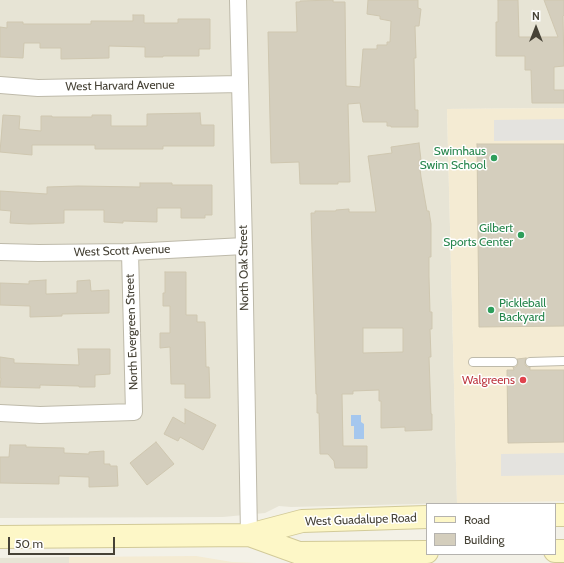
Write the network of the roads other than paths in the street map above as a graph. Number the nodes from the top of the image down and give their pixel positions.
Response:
1 (238, 0) edge
2 (240, 84) junction
3 (0, 85) edge
4 (244, 246) junction
5 (0, 252) edge
6 (130, 252) junction
7 (564, 361) edge
8 (473, 362) dead end
9 (513, 362) dead end
10 (530, 362) dead end
11 (0, 413) edge
12 (426, 517) edge
13 (249, 535) junction
14 (0, 537) edge
15 (426, 537) edge
16 (426, 552) edge
17 (357, 553) junction

1 - 2 street, North Oak Street
2 - 3 street, West Harvard Avenue
2 - 4 street, North Oak Street
4 - 6 street, West Scott Avenue
4 - 13 street, North Oak Street
5 - 6 street, West Scott Avenue
6 - 11 street, North Evergreen Street
7 - 10 lane
8 - 9 lane
12 - 13 main road, West Guadalupe Road
13 - 14 main road, West Guadalupe Road
13 - 17 main road, West Guadalupe Road
15 - 17 main road
16 - 17 main road, West Guadalupe Road

